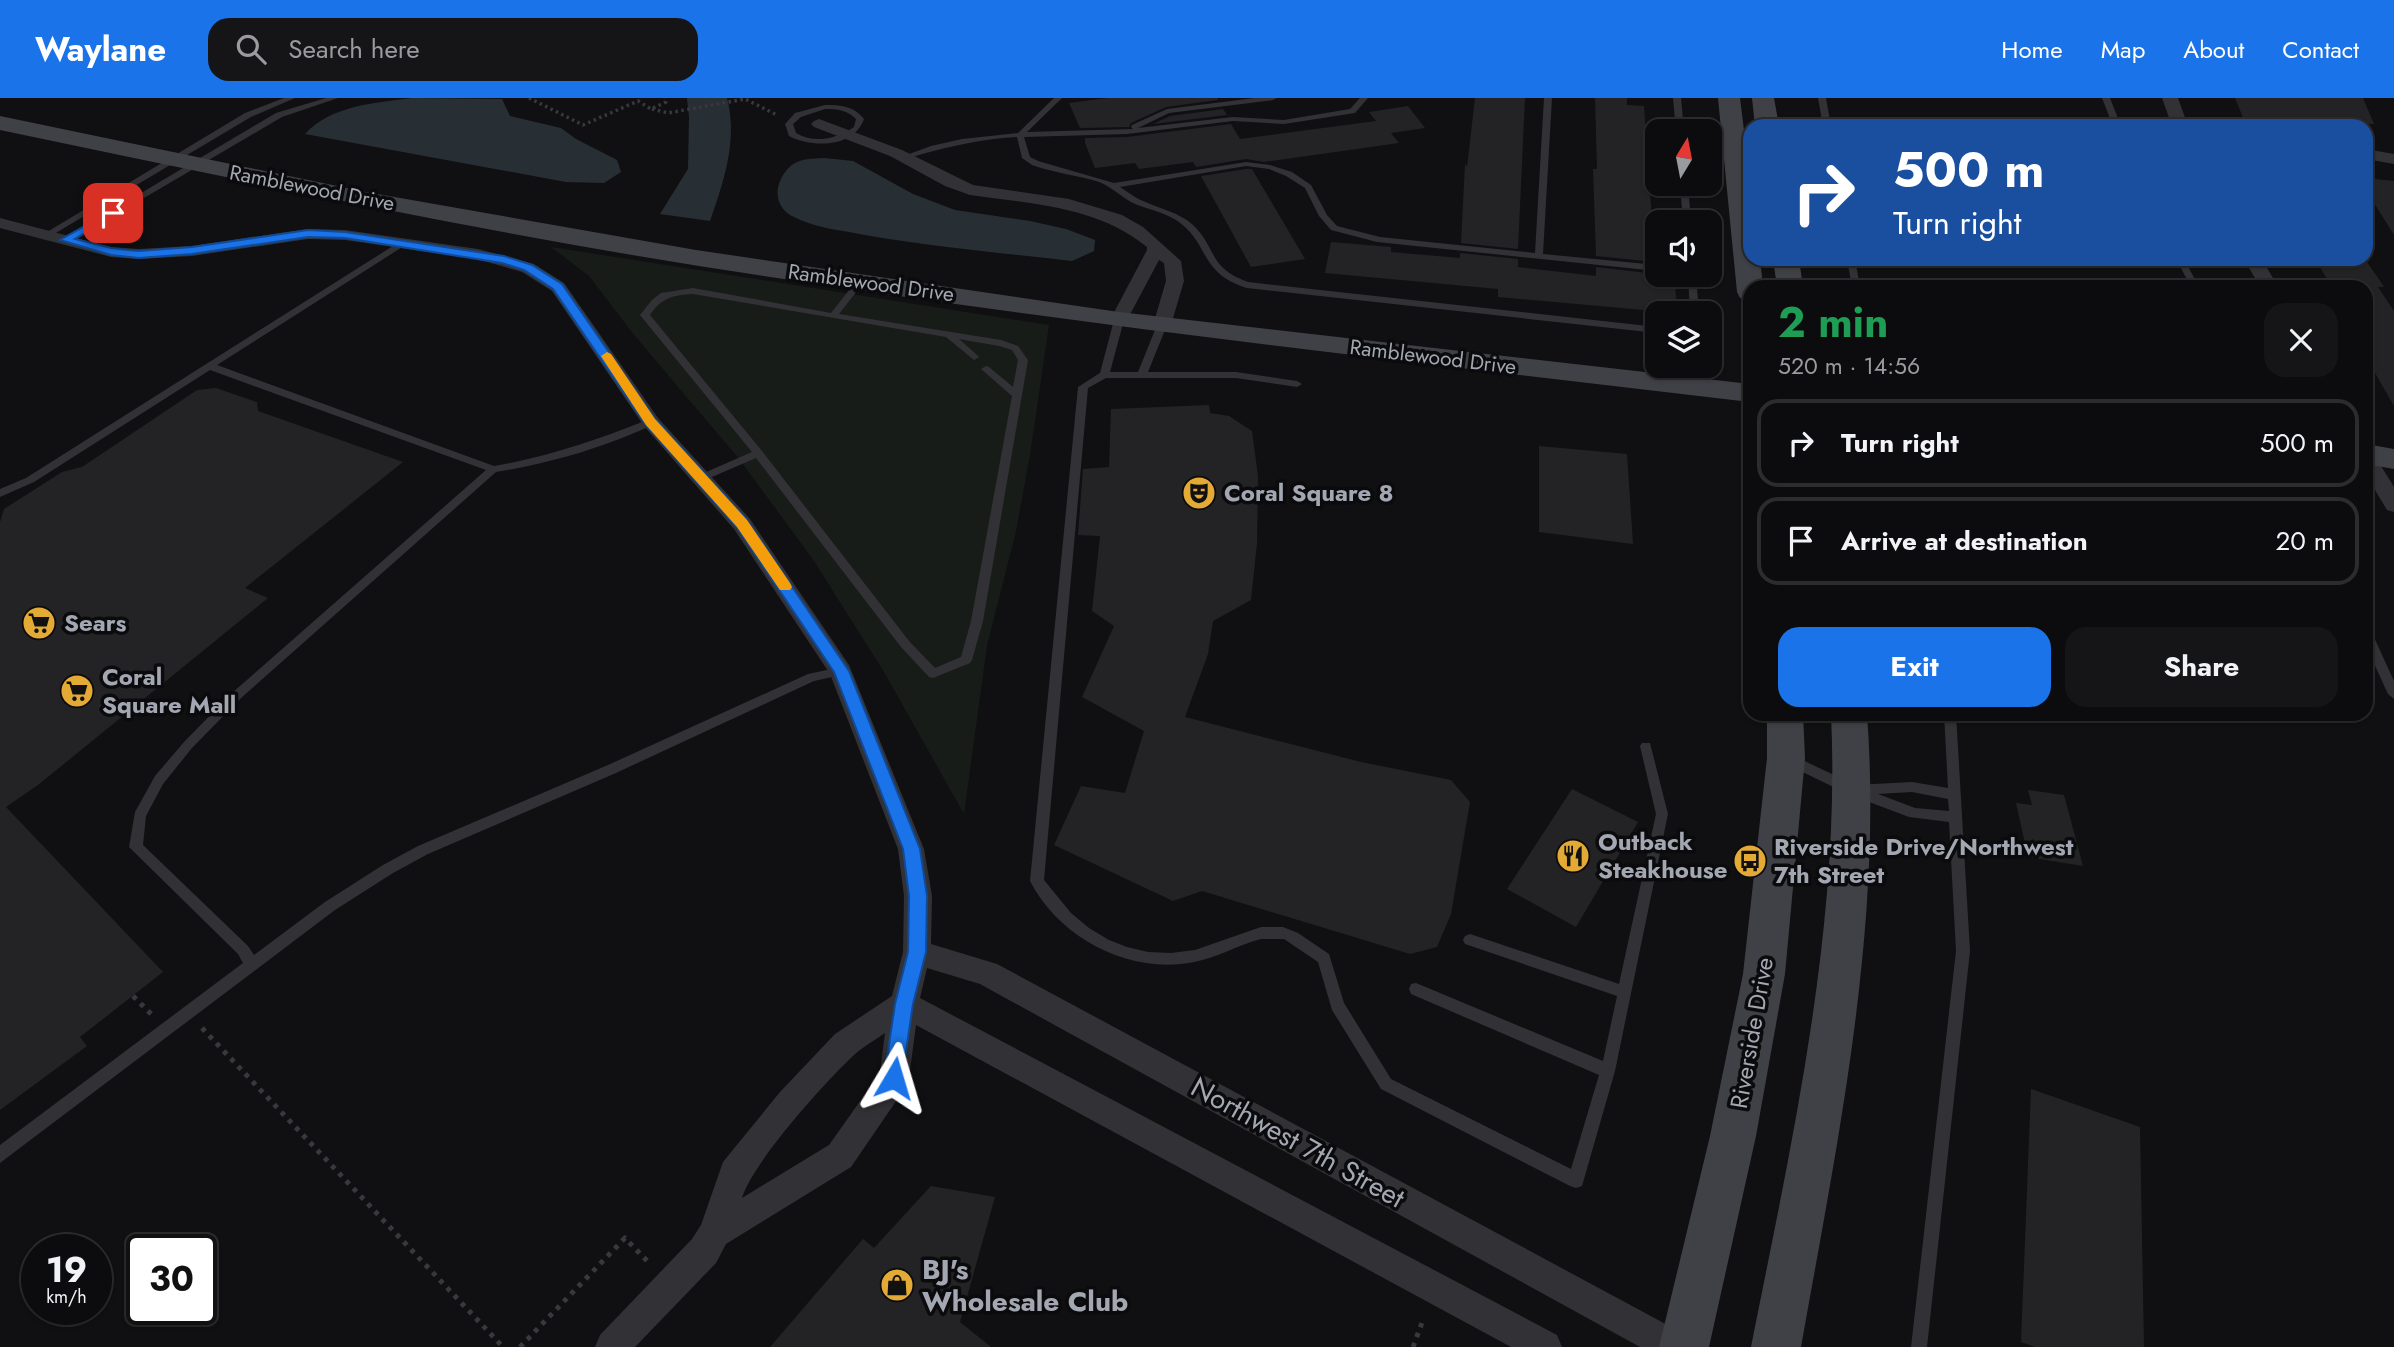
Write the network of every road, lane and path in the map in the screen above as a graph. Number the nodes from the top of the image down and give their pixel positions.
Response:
1 (291, 98) edge
2 (334, 98) edge
3 (529, 98) edge
4 (665, 98) edge
5 (1058, 98) edge
6 (1273, 98) edge
7 (1364, 98) edge
8 (1548, 98) edge
9 (1677, 98) edge
10 (1729, 98) edge
11 (1763, 98) edge
12 (1822, 98) edge
13 (2106, 98) edge
14 (2170, 98) edge
15 (745, 99) edge
16 (0, 103) edge
17 (651, 109) junction
18 (1679, 119) edge
19 (1766, 119) edge
20 (1826, 119) edge
21 (2114, 119) edge
22 (2178, 119) edge
23 (0, 123) edge
24 (790, 123) junction
25 (819, 124) dead end
26 (1127, 132) junction
27 (1020, 135) junction
28 (844, 137) junction
29 (2373, 155) edge
30 (195, 156) junction
31 (905, 157) junction
32 (2394, 159) edge
33 (1115, 186) junction
34 (0, 223) edge
35 (1743, 227) edge
36 (46, 235) junction
37 (66, 240) junction
38 (404, 242) junction
39 (702, 248) junction
40 (1156, 250) junction
41 (1539, 256) junction
42 (1645, 267) edge
43 (860, 282) junction
44 (1124, 310) junction
45 (1165, 315) junction
46 (833, 316) junction
47 (1645, 329) edge
48 (947, 334) junction
49 (974, 357) dead end
50 (1645, 362) edge
51 (212, 367) junction
52 (986, 369) dead end
53 (1722, 371) edge
54 (1743, 374) edge
55 (1104, 375) junction
56 (1142, 375) junction
57 (1297, 384) dead end
58 (1743, 392) edge
59 (1017, 396) junction
60 (651, 422) junction
61 (758, 453) junction
62 (2373, 457) edge
63 (2394, 459) edge
64 (2373, 468) edge
65 (492, 469) junction
66 (701, 478) junction
67 (0, 493) edge
68 (2394, 505) edge
69 (2373, 648) edge
70 (841, 671) junction
71 (2394, 694) edge
72 (1849, 721) edge
73 (1950, 721) edge
74 (1785, 736) edge
75 (1646, 746) dead end
76 (1853, 790) junction
77 (1955, 796) junction
78 (1957, 817) junction
79 (1470, 940) dead end
80 (917, 952) junction
81 (252, 965) junction
82 (1416, 989) dead end
83 (1623, 992) junction
84 (133, 996) dead end
85 (904, 1004) junction
86 (179, 1020) junction
87 (1608, 1070) junction
88 (0, 1155) edge
89 (715, 1233) junction
90 (671, 1285) junction
91 (1423, 1320) dead end
92 (503, 1347) edge
93 (520, 1347) edge
94 (612, 1347) edge
95 (1413, 1347) edge
96 (1545, 1347) edge
97 (1674, 1347) edge
98 (1684, 1347) edge
99 (1776, 1347) edge
100 (1919, 1347) edge

1 - 30 lane
2 - 30 lane
3 - 17 path
4 - 17 path
5 - 27 lane
6 - 26 lane
7 - 26 lane
8 - 41 lane
9 - 18 lane
10 - 35 street
11 - 19 street
12 - 20 lane
13 - 21 lane
14 - 22 street
15 - 17 path
15 - 24 path
16 - 30 street, Ramblewood Drive
23 - 30 street, Ramblewood Drive
24 - 28 lane
24 - 28 lane
25 - 28 street
26 - 27 lane
27 - 31 lane
27 - 33 lane
28 - 31 street
29 - 32 street
30 - 36 lane
30 - 37 lane
30 - 39 street, Ramblewood Drive
31 - 40 street
33 - 41 lane
33 - 47 lane
34 - 36 street
36 - 37 street
37 - 38 street
38 - 51 lane
38 - 60 street
39 - 43 street, Ramblewood Drive
39 - 44 street, Ramblewood Drive
40 - 44 street
40 - 45 street
41 - 42 lane
43 - 44 street, Ramblewood Drive
43 - 46 lane
44 - 45 street, Ramblewood Drive
44 - 55 lane
45 - 50 street, Ramblewood Drive
45 - 56 lane
45 - 58 street, Ramblewood Drive
46 - 48 lane
46 - 61 lane
48 - 49 lane
48 - 59 lane
51 - 65 lane
51 - 67 lane
52 - 59 lane
53 - 54 street
55 - 56 lane
55 - 87 lane
56 - 57 lane
59 - 61 lane
60 - 65 lane
60 - 66 street
61 - 66 lane
62 - 63 street
64 - 68 street
65 - 81 lane
66 - 70 street
69 - 71 lane
70 - 80 street
70 - 81 lane
72 - 76 street
73 - 77 lane
74 - 76 lane
74 - 98 street, Riverside Drive
75 - 83 lane
76 - 77 lane
76 - 78 lane
76 - 99 street
77 - 78 lane
78 - 100 lane
79 - 83 lane
80 - 85 street
80 - 97 street, Northwest 7th Street
81 - 86 lane
82 - 87 lane
83 - 87 lane
84 - 86 path
85 - 89 street
85 - 89 street
85 - 96 street
86 - 88 lane
86 - 92 path
89 - 90 street
90 - 93 path
90 - 94 street
91 - 95 path

